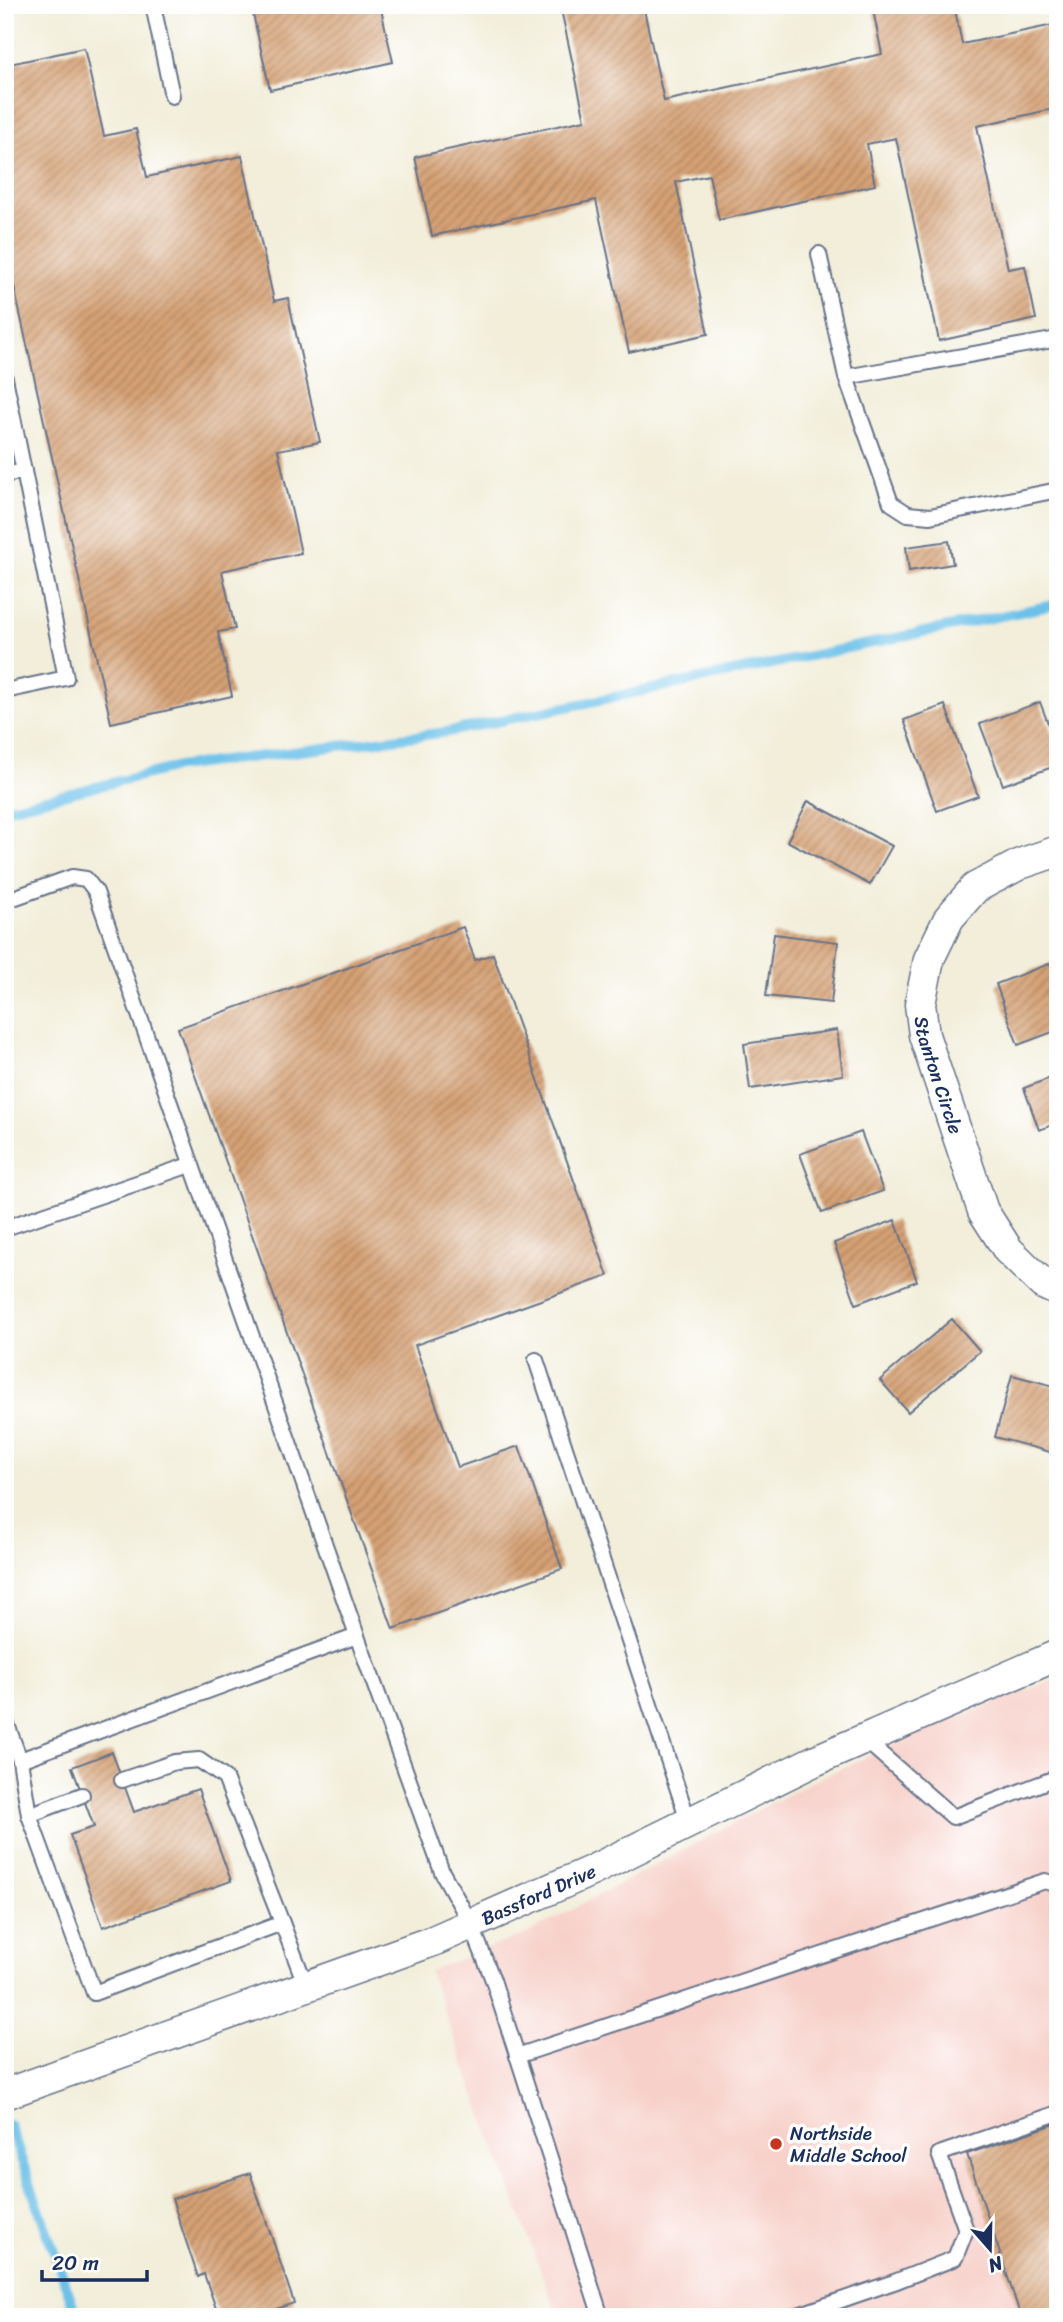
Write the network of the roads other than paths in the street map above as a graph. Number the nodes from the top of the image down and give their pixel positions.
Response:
1 (153, 5) edge
2 (172, 96) dead end
3 (819, 254) dead end
4 (1058, 339) edge
5 (846, 377) junction
6 (5, 378) edge
7 (24, 471) junction
8 (5, 475) edge
9 (1058, 490) edge
10 (5, 691) edge
11 (1058, 851) edge
12 (5, 901) edge
13 (190, 1165) junction
14 (5, 1228) edge
15 (1058, 1291) edge
16 (536, 1360) dead end
17 (356, 1636) junction
18 (1058, 1655) edge
19 (5, 1719) edge
20 (864, 1740) junction
21 (20, 1759) junction
22 (1058, 1777) edge
23 (122, 1780) dead end
24 (82, 1795) dead end
25 (29, 1815) junction
26 (688, 1823) junction
27 (1058, 1885) edge
28 (282, 1923) junction
29 (471, 1924) junction
30 (306, 1986) junction
31 (517, 2056) junction
32 (5, 2095) edge
33 (1058, 2113) edge
34 (601, 2317) edge
35 (792, 2317) edge

1 - 2 lane
3 - 5 lane
4 - 5 lane
5 - 9 lane
6 - 7 lane
7 - 8 lane
7 - 10 lane
11 - 15 street, Stanton Circle
12 - 13 lane
13 - 14 lane
13 - 17 lane
16 - 26 lane
17 - 21 lane
17 - 29 lane
18 - 20 street, Bassford Drive
19 - 21 lane
20 - 22 lane
20 - 26 street, Bassford Drive
21 - 25 lane
23 - 28 lane
24 - 25 lane
25 - 28 lane
26 - 29 street, Bassford Drive
27 - 31 lane
28 - 30 lane
29 - 30 street, Bassford Drive
29 - 31 lane
30 - 32 street, Bassford Drive
31 - 34 lane
33 - 35 lane

